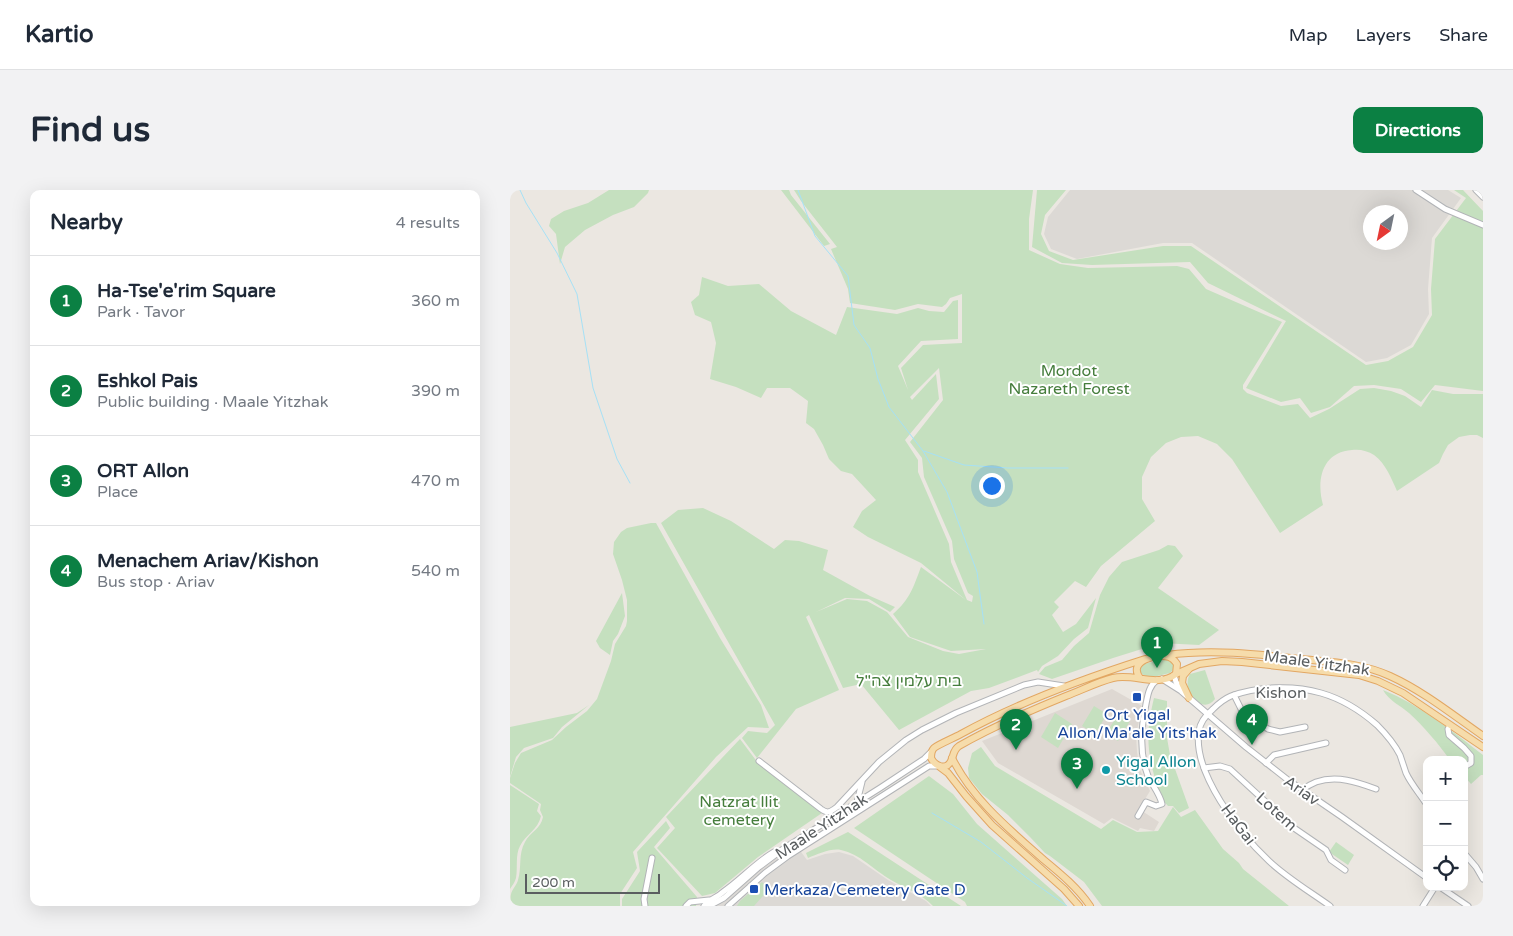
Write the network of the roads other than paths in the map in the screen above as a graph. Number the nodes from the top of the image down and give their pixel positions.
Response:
1 (1416, 190) edge
2 (1476, 190) edge
3 (1483, 198) edge
4 (1483, 225) edge
5 (1163, 656) junction
6 (1145, 659) junction
7 (1192, 666) junction
8 (1175, 675) junction
9 (1141, 679) junction
10 (1159, 679) junction
11 (1069, 686) junction
12 (1234, 695) junction
13 (1148, 696) junction
14 (1187, 696) junction
15 (1208, 713) junction
16 (1450, 725) junction
17 (1305, 727) dead end
18 (1483, 736) edge
19 (1326, 743) dead end
20 (939, 745) junction
21 (1483, 747) edge
22 (931, 752) junction
23 (952, 757) junction
24 (759, 761) dead end
25 (1266, 763) junction
26 (1468, 765) edge
27 (939, 766) junction
28 (1204, 768) junction
29 (865, 776) junction
30 (1376, 789) dead end
31 (1302, 790) junction
32 (1424, 801) edge
33 (857, 802) junction
34 (1138, 816) dead end
35 (652, 858) dead end
36 (1468, 858) edge
37 (1345, 870) dead end
38 (1423, 875) edge
39 (1483, 879) edge
40 (1432, 891) edge
41 (1446, 891) edge
42 (693, 903) junction
43 (711, 903) edge
44 (645, 906) edge
45 (686, 906) edge
46 (699, 906) edge
47 (704, 906) edge
48 (724, 906) edge
49 (728, 906) edge
50 (1079, 906) edge
51 (1090, 906) edge
52 (1330, 906) edge
53 (1423, 906) edge
54 (1467, 906) edge

1 - 4 street
2 - 3 street
5 - 6 main road, Maale Yitzhak
5 - 8 main road
5 - 18 main road, Maale Yitzhak
6 - 9 main road
6 - 11 main road
7 - 8 main road, Maale Yitzhak
7 - 14 main road
7 - 16 main road, Maale Yitzhak
8 - 10 main road, Maale Yitzhak
8 - 14 street
9 - 10 main road, Maale Yitzhak
9 - 13 street
9 - 23 main road
10 - 13 street
10 - 14 street
11 - 20 main road
11 - 29 street
12 - 15 street, Kishon
12 - 17 street
12 - 32 street, Kishon
13 - 34 street
14 - 15 street, Ariav
15 - 25 street, Ariav
15 - 28 street, HaGai
16 - 21 main road, Maale Yitzhak
16 - 26 street
19 - 25 street
20 - 22 main road
20 - 23 main road
22 - 27 main road
22 - 33 street, Maale Yitzhak
23 - 27 main road
23 - 51 main road
24 - 29 street
25 - 31 street, Ariav
27 - 49 street, Maale Yitzhak
27 - 50 main road
28 - 37 street, Lotem
28 - 52 street, HaGai
29 - 33 street
30 - 31 street
31 - 38 street, Ariav
33 - 43 street, Maale Yitzhak
35 - 44 street
36 - 39 street
40 - 53 street
41 - 54 street
42 - 43 street
42 - 45 street
42 - 46 street
43 - 47 street
43 - 48 street

